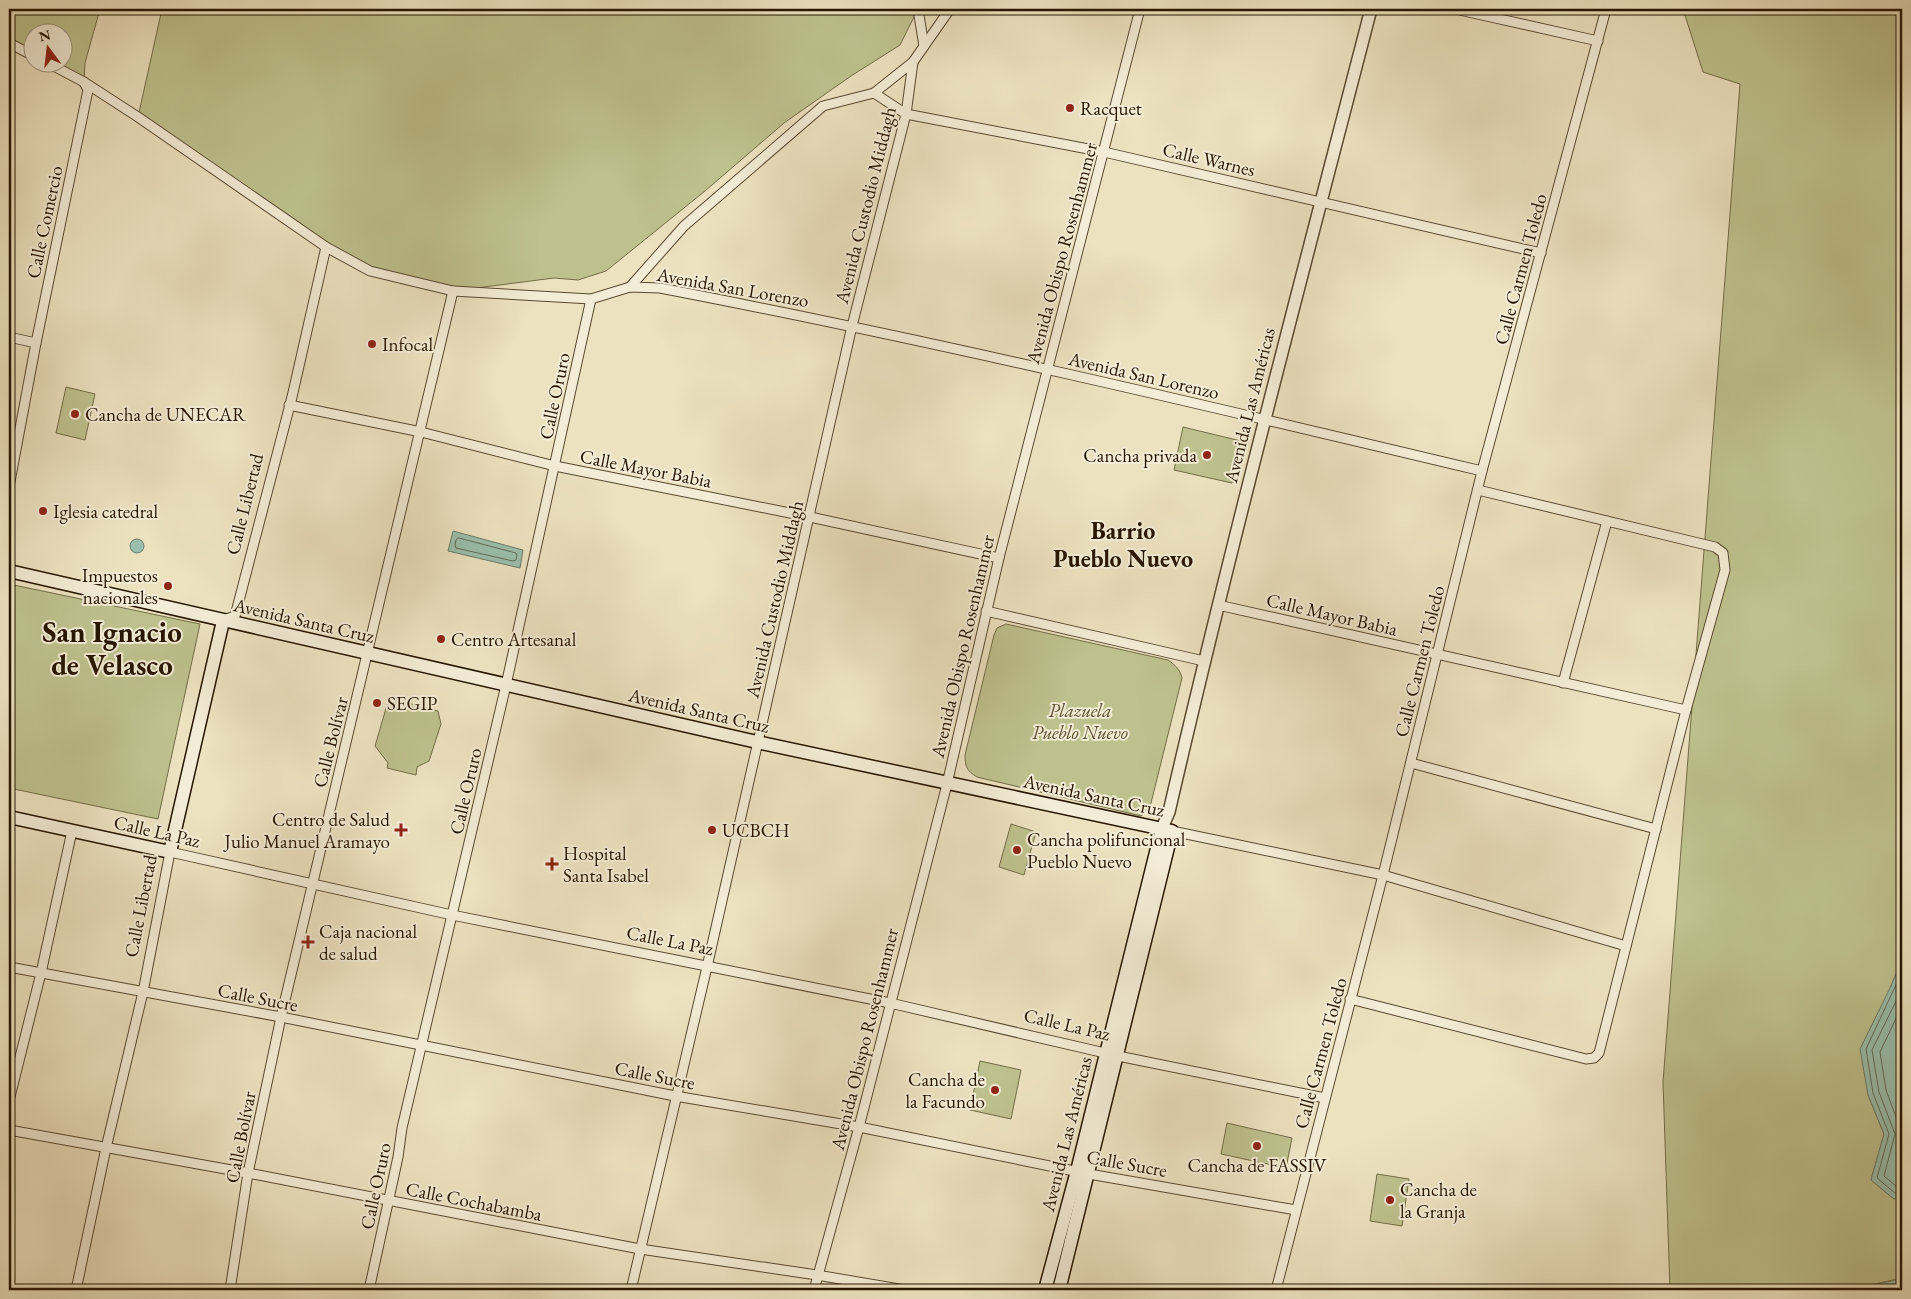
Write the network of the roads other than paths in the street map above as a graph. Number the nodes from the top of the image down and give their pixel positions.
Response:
1 (918, 9) edge
2 (950, 9) edge
3 (1140, 9) edge
4 (1372, 9) edge
5 (1455, 9) edge
6 (1606, 9) edge
7 (1598, 41) junction
8 (9, 43) edge
9 (924, 46) junction
10 (22, 50) edge
11 (913, 62) junction
12 (65, 72) edge
13 (84, 82) junction
14 (874, 93) junction
15 (906, 114) junction
16 (1104, 152) junction
17 (1321, 202) junction
18 (326, 247) junction
19 (1541, 253) junction
20 (630, 287) junction
21 (453, 291) junction
22 (591, 298) junction
23 (852, 326) junction
24 (9, 337) edge
25 (36, 343) junction
26 (1047, 369) junction
27 (289, 405) junction
28 (1264, 419) junction
29 (421, 432) junction
30 (555, 466) junction
31 (1482, 471) junction
32 (9, 487) edge
33 (1478, 490) junction
34 (810, 517) junction
35 (1607, 521) junction
36 (999, 558) junction
37 (9, 571) edge
38 (1218, 605) junction
39 (986, 611) junction
40 (223, 620) junction
41 (368, 653) junction
42 (1438, 655) junction
43 (1204, 661) junction
44 (1563, 683) junction
45 (506, 685) junction
46 (1686, 710) junction
47 (757, 742) junction
48 (1411, 763) junction
49 (947, 784) junction
50 (9, 817) edge
51 (1167, 829) junction
52 (1656, 829) junction
53 (72, 831) junction
54 (170, 852) junction
55 (1383, 875) junction
56 (312, 885) junction
57 (452, 915) junction
58 (1626, 946) junction
59 (9, 967) edge
60 (707, 967) junction
61 (40, 973) junction
62 (143, 992) junction
63 (1350, 1000) junction
64 (890, 1003) junction
65 (282, 1017) junction
66 (422, 1046) junction
67 (1112, 1054) junction
68 (676, 1096) junction
69 (1325, 1098) junction
70 (9, 1101) edge
71 (860, 1127) junction
72 (9, 1130) edge
73 (106, 1148) junction
74 (1083, 1172) junction
75 (248, 1173) junction
76 (389, 1201) junction
77 (1296, 1210) junction
78 (640, 1249) junction
79 (817, 1275) junction
80 (76, 1290) edge
81 (230, 1290) edge
82 (369, 1290) edge
83 (631, 1290) edge
84 (814, 1290) edge
85 (905, 1290) edge
86 (1044, 1290) edge
87 (1059, 1290) edge
88 (1276, 1290) edge

1 - 9 street
2 - 9 street
3 - 16 street, Avenida Obispo Rosenhammer
4 - 17 street, Avenida Las Américas
5 - 7 street
6 - 7 street, Calle Carmen Toledo
7 - 19 street, Calle Carmen Toledo
8 - 10 street
9 - 11 street
11 - 14 street
11 - 15 street, Avenida Custodio Middagh
12 - 13 street, Avenida San Lorenzo
13 - 18 street, Avenida San Lorenzo
13 - 25 street, Calle Comercio
14 - 15 street, Calle Warnes
14 - 20 street
15 - 16 street, Calle Warnes
15 - 23 street, Avenida Custodio Middagh
16 - 17 street, Calle Warnes
16 - 26 street, Avenida Obispo Rosenhammer
17 - 19 street, Calle Warnes
17 - 28 street, Avenida Las Américas
18 - 21 street, Avenida San Lorenzo
18 - 27 street, Calle Libertad
19 - 31 street, Calle Carmen Toledo
20 - 22 street, Avenida San Lorenzo
20 - 23 street, Avenida San Lorenzo
21 - 22 street, Avenida San Lorenzo
21 - 29 street, Calle Bolívar
22 - 30 street, Calle Oruro
23 - 26 street, Avenida San Lorenzo
23 - 34 street, Avenida Custodio Middagh
24 - 25 street
25 - 32 street, Calle Comercio
26 - 28 street, Avenida San Lorenzo
26 - 36 street, Avenida Obispo Rosenhammer
27 - 29 street, Calle Mayor Babia
27 - 40 street, Calle Libertad
28 - 31 street, Avenida San Lorenzo
28 - 38 street, Avenida Las Américas
29 - 30 street, Calle Mayor Babia
29 - 41 street, Calle Bolívar
30 - 34 street, Calle Mayor Babia
30 - 45 street, Calle Oruro
31 - 33 street, Calle Carmen Toledo
33 - 35 street
33 - 42 street, Calle Carmen Toledo
34 - 36 street, Calle Mayor Babia
34 - 47 street, Avenida Custodio Middagh
35 - 44 street
35 - 46 street
36 - 39 street, Avenida Obispo Rosenhammer
37 - 40 main road, Avenida Santa Cruz
38 - 42 street, Calle Mayor Babia
38 - 43 street, Avenida Las Américas
39 - 43 street
39 - 49 street, Avenida Obispo Rosenhammer
40 - 41 main road, Avenida Santa Cruz
40 - 54 main road, Calle Libertad
41 - 45 main road, Avenida Santa Cruz
41 - 56 street, Calle Bolívar
42 - 44 street, Calle Mayor Babia
42 - 48 street, Calle Carmen Toledo
43 - 51 street, Avenida Las Américas
44 - 46 street, Calle Mayor Babia
45 - 47 main road, Avenida Santa Cruz
45 - 57 street, Calle Oruro
46 - 52 street
47 - 49 main road, Avenida Santa Cruz
47 - 60 street, Avenida Custodio Middagh
48 - 52 street
48 - 55 street, Calle Carmen Toledo
49 - 51 main road, Avenida Santa Cruz
49 - 64 street, Avenida Obispo Rosenhammer
50 - 53 main road, Calle La Paz
51 - 55 street, Avenida Santa Cruz
51 - 67 main road, Avenida Las Américas
52 - 58 street
53 - 54 main road, Calle La Paz
53 - 61 street
54 - 56 street, Calle La Paz
54 - 62 street, Calle Libertad
55 - 58 street, Avenida Santa Cruz
55 - 63 street, Calle Carmen Toledo
56 - 57 street, Calle La Paz
56 - 65 street, Calle Bolívar
57 - 60 street, Calle La Paz
57 - 66 street, Calle Oruro
58 - 63 street
59 - 61 street, Calle Sucre
60 - 64 street, Calle La Paz
60 - 68 street, Avenida Custodio Middagh
61 - 62 street, Calle Sucre
61 - 70 street
62 - 65 street, Calle Sucre
62 - 73 street, Calle Libertad
63 - 69 street, Calle Carmen Toledo
64 - 67 street, Calle La Paz
64 - 71 street, Avenida Obispo Rosenhammer
65 - 66 street, Calle Sucre
65 - 75 street, Calle Bolívar
66 - 68 street, Calle Sucre
66 - 76 street, Calle Oruro
67 - 69 street, Calle La Paz
67 - 74 main road, Avenida Las Américas
68 - 71 street, Calle Sucre
68 - 78 street, Avenida Custodio Middagh
69 - 77 street, Calle Carmen Toledo
71 - 74 street, Calle Sucre
71 - 79 street, Avenida Obispo Rosenhammer
72 - 73 street, Calle Cochabamba
73 - 75 street, Calle Cochabamba
73 - 80 street, Calle Libertad
74 - 77 street, Calle Sucre
74 - 86 main road, Avenida Las Américas
74 - 87 main road, Avenida Las Américas
75 - 76 street, Calle Cochabamba
75 - 81 street, Calle Bolívar
76 - 78 street, Calle Cochabamba
76 - 82 street, Calle Oruro
77 - 88 street, Calle Carmen Toledo
78 - 79 street, Calle Cochabamba
78 - 83 street, Avenida Custodio Middagh
79 - 84 street, Avenida Obispo Rosenhammer
79 - 85 street, Calle Cochabamba

